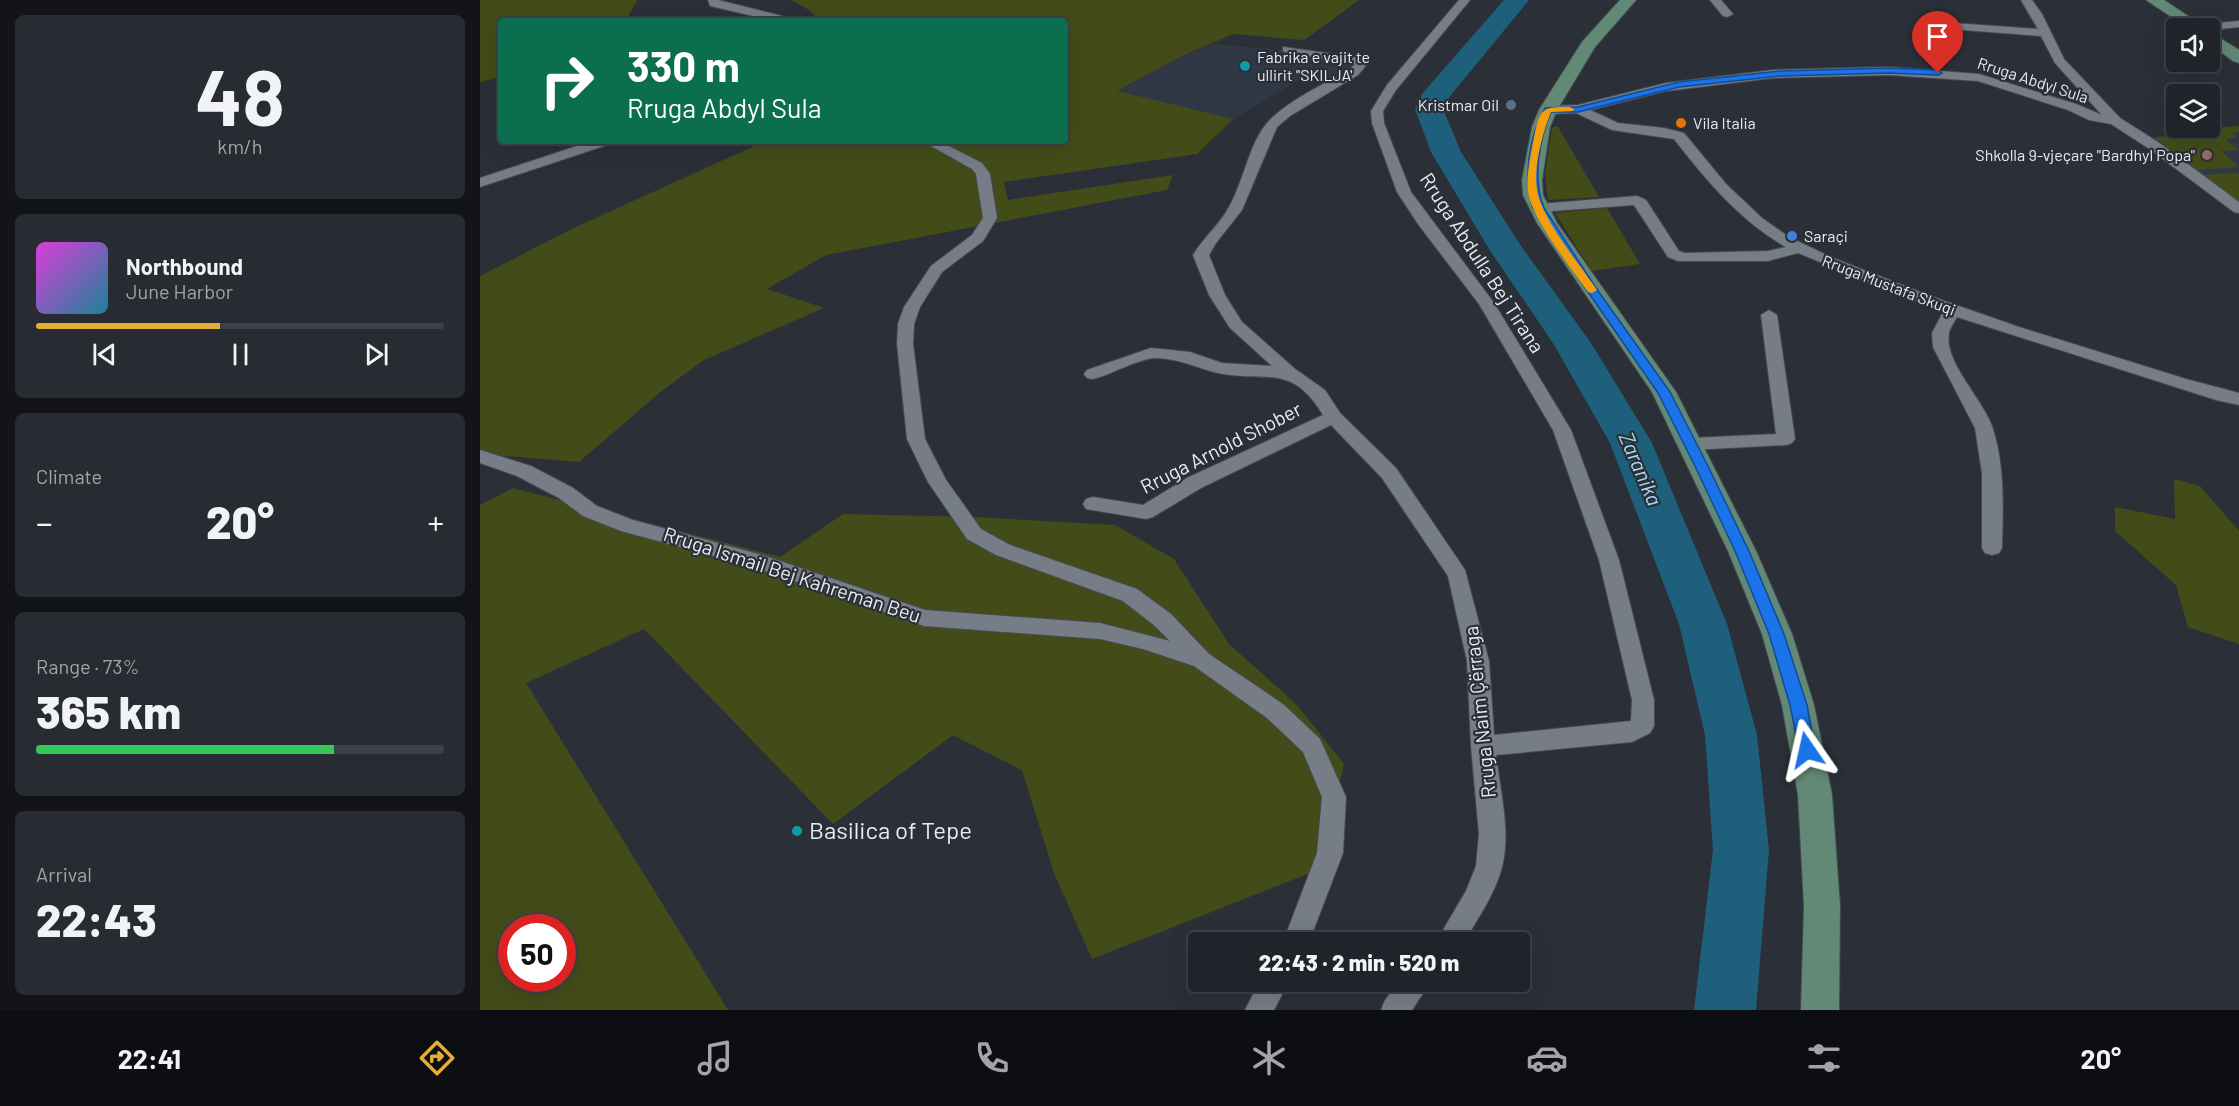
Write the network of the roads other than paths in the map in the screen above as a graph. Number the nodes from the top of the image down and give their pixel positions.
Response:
1 (713, 0) edge
2 (1465, 0) edge
3 (1628, 0) edge
4 (1715, 0) edge
5 (2026, 0) edge
6 (2154, 0) edge
7 (1727, 14) dead end
8 (778, 18) edge
9 (2181, 18) edge
10 (1925, 24) dead end
11 (2239, 24) edge
12 (2220, 28) edge
13 (2045, 33) junction
14 (2220, 44) edge
15 (1287, 49) dead end
16 (2239, 58) edge
17 (1578, 109) junction
18 (1548, 110) junction
19 (2115, 121) junction
20 (596, 144) edge
21 (935, 144) edge
22 (480, 183) edge
23 (1539, 208) junction
24 (2239, 209) edge
25 (1798, 249) junction
26 (1952, 311) junction
27 (1769, 315) dead end
28 (1289, 373) junction
29 (1093, 374) dead end
30 (2239, 399) edge
31 (1333, 417) junction
32 (1691, 444) junction
33 (480, 456) edge
34 (1093, 504) dead end
35 (1992, 549) dead end
36 (1202, 660) junction
37 (1483, 746) junction
38 (1300, 932) edge
39 (1455, 932) edge
40 (1269, 992) edge
41 (1409, 992) edge
42 (1259, 1010) edge
43 (1395, 1010) edge
44 (1820, 1010) edge

1 - 8 street
2 - 37 street, Rruga Abdulla Bej Tirana
3 - 18 main road
4 - 7 street
5 - 13 street
6 - 9 main road
10 - 13 street
11 - 12 street
13 - 19 street
14 - 16 main road
15 - 28 street, Rruga Naim Çërraga
17 - 18 street, Rruga Abdyl Sula
17 - 19 street, Rruga Abdyl Sula
17 - 25 street, Rruga Mustafa Skuqi
18 - 23 main road
19 - 24 street
20 - 22 street
21 - 36 street
23 - 25 street
23 - 32 main road
25 - 26 street, Rruga Mustafa Skuqi
26 - 30 street, Rruga Mustafa Skuqi
26 - 35 street
27 - 32 street
28 - 29 street
28 - 31 street, Rruga Naim Çërraga
31 - 34 street, Rruga Arnold Shober
31 - 37 street, Rruga Naim Çërraga
32 - 44 main road
33 - 36 street, Rruga Ismail Bej Kahreman Beu
36 - 38 street, Rruga Ismail Bej Kahreman Beu
37 - 39 street, Rruga Naim Çërraga
40 - 42 street
41 - 43 street

